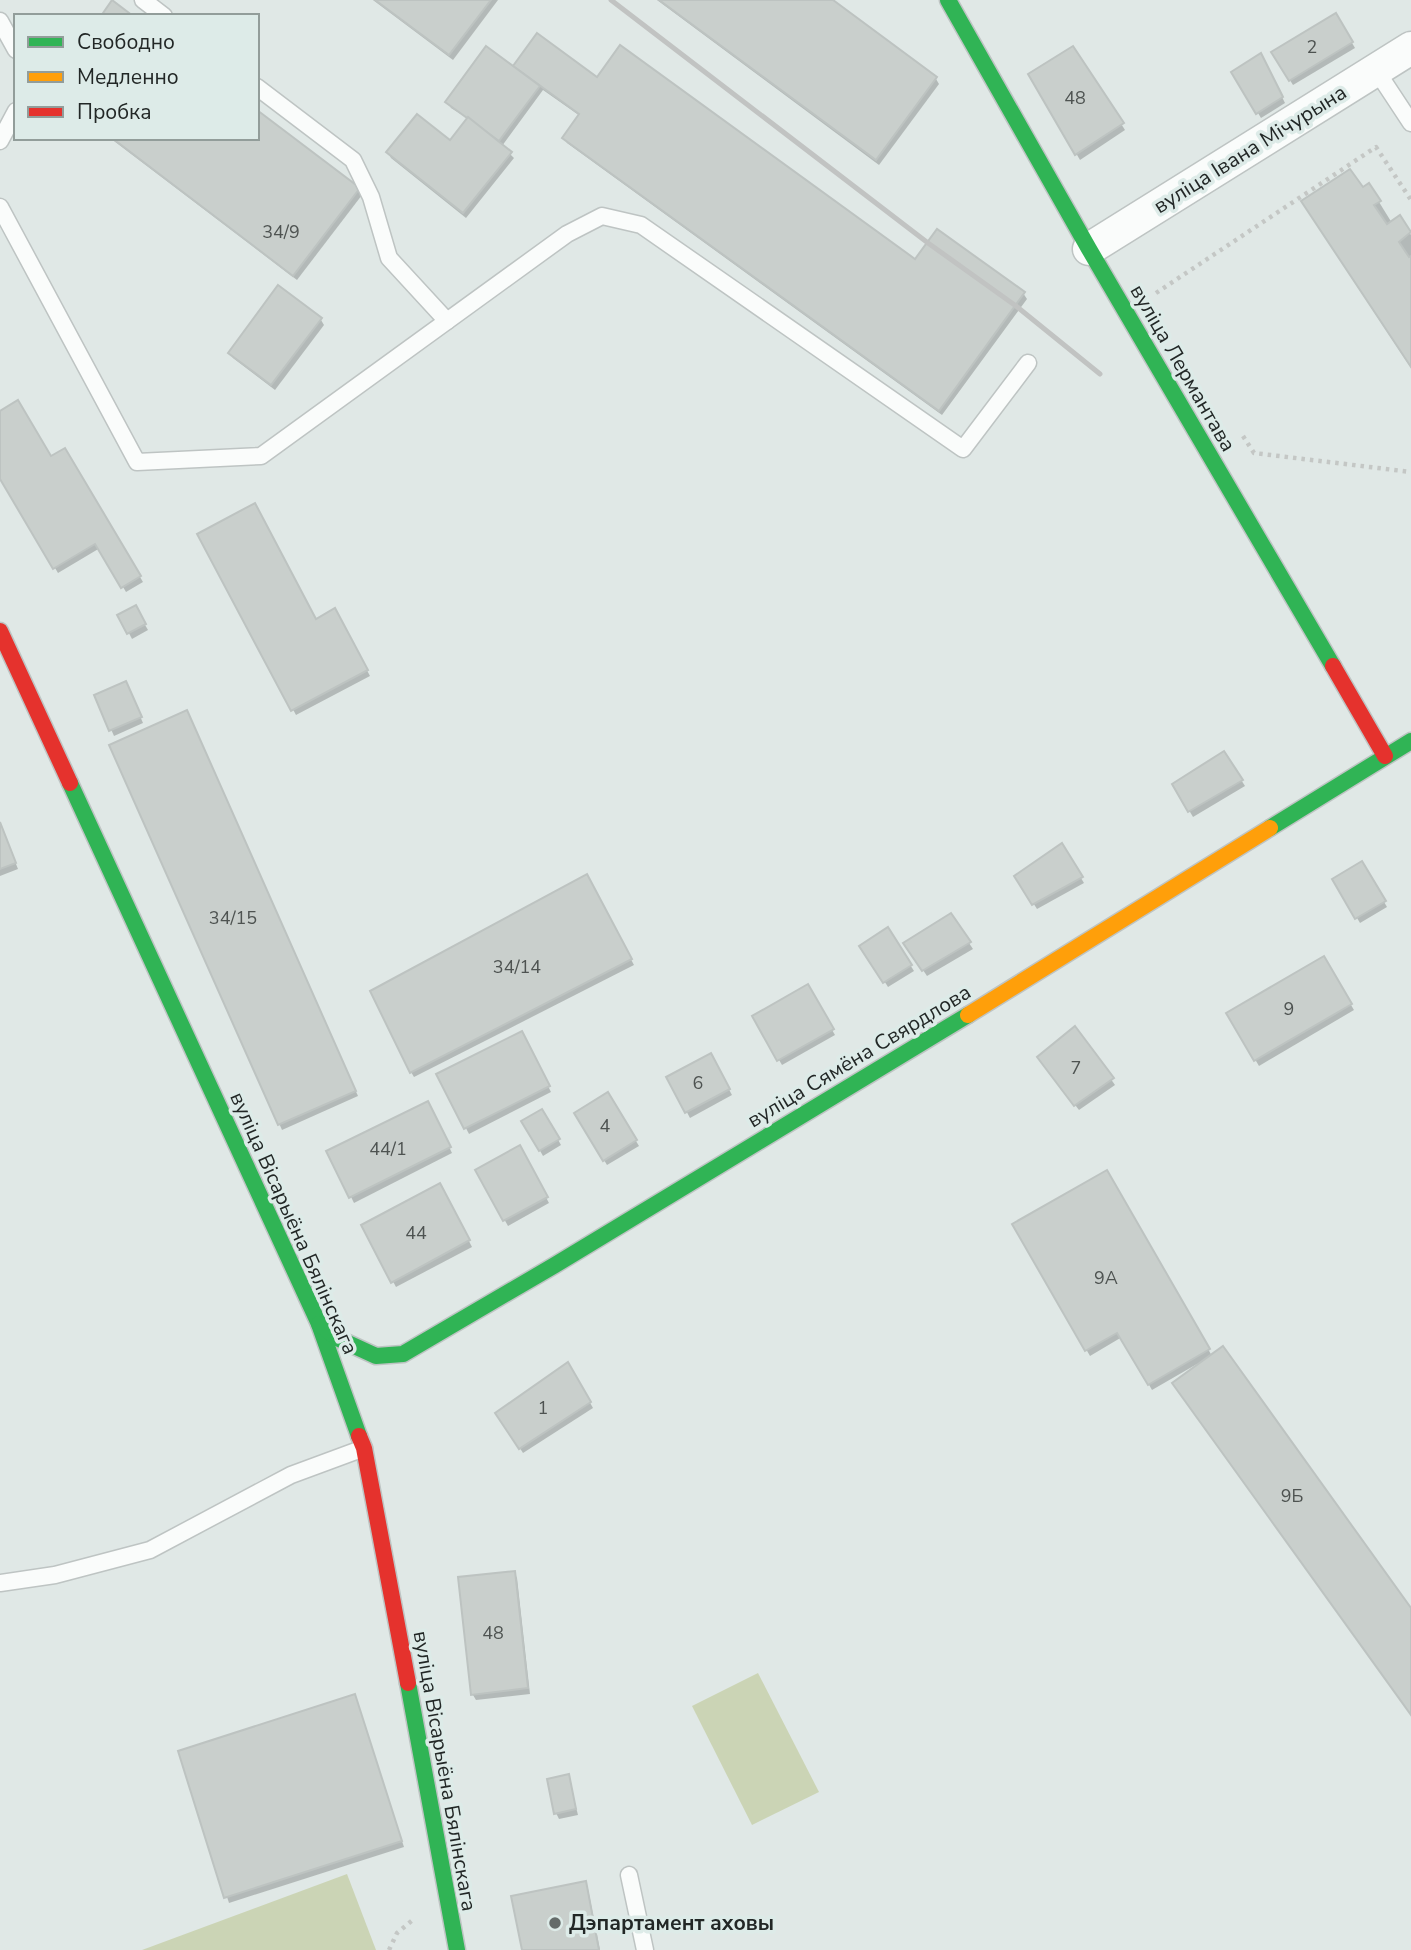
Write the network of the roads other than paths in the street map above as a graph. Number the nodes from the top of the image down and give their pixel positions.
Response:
1 (143, 0) edge
2 (948, 0) edge
3 (161, 14) edge
4 (0, 21) edge
5 (14, 46) edge
6 (1411, 48) edge
7 (1376, 70) junction
8 (259, 89) edge
9 (14, 115) edge
10 (1411, 123) edge
11 (0, 141) edge
12 (0, 207) edge
13 (1089, 249) junction
14 (447, 321) junction
15 (1028, 363) dead end
16 (0, 631) edge
17 (1411, 741) edge
18 (1385, 756) junction
19 (320, 1324) junction
20 (364, 1448) junction
21 (0, 1583) edge
22 (629, 1875) dead end
23 (457, 1950) edge
24 (645, 1950) edge

1 - 3 lane
2 - 13 street, вуліца Лермантава
4 - 5 lane
6 - 7 street, вуліца Івана Мічурына
7 - 10 lane
7 - 13 street, вуліца Івана Мічурына
8 - 14 lane
9 - 11 lane
12 - 14 lane
13 - 18 street, вуліца Лермантава
14 - 15 lane
16 - 19 street, вуліца Вісарыёна Бялінскага
17 - 18 street, вуліца Сямёна Свярдлова
18 - 19 street, вуліца Сямёна Свярдлова
19 - 20 street, вуліца Вісарыёна Бялінскага
20 - 21 lane
20 - 23 street, вуліца Вісарыёна Бялінскага
22 - 24 lane

